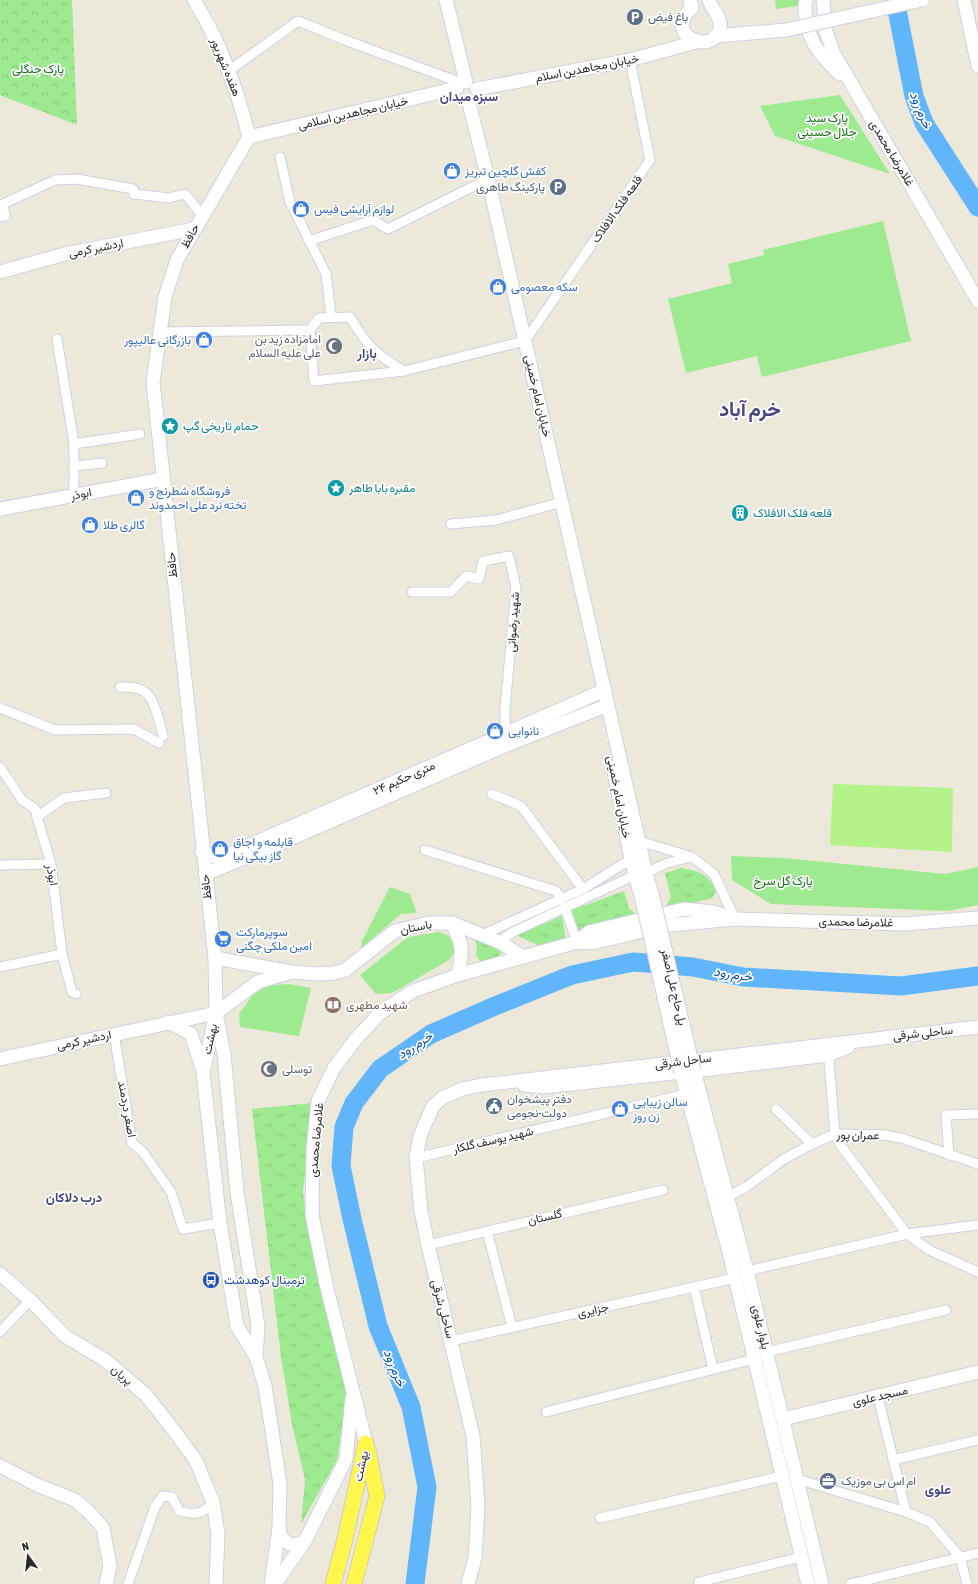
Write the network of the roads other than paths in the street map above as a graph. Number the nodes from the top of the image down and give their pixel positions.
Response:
1 (194, 0) edge
2 (446, 0) edge
3 (806, 0) edge
4 (823, 0) edge
5 (887, 0) edge
6 (922, 0) edge
7 (964, 0) edge
8 (691, 4) edge
9 (710, 4) edge
10 (785, 27) junction
11 (718, 32) junction
12 (696, 42) junction
13 (977, 55) edge
14 (630, 60) junction
15 (230, 70) junction
16 (466, 86) junction
17 (856, 90) junction
18 (469, 103) junction
19 (249, 138) junction
20 (280, 157) dead end
21 (488, 179) junction
22 (202, 215) junction
23 (0, 217) edge
24 (194, 229) junction
25 (309, 240) junction
26 (0, 272) edge
27 (978, 301) edge
28 (331, 316) junction
29 (310, 330) junction
30 (159, 332) junction
31 (57, 339) dead end
32 (525, 341) junction
33 (404, 371) junction
34 (140, 434) dead end
35 (74, 444) junction
36 (102, 463) dead end
37 (74, 466) junction
38 (163, 479) junction
39 (74, 496) junction
40 (562, 502) junction
41 (0, 509) edge
42 (451, 524) dead end
43 (412, 592) dead end
44 (120, 687) dead end
45 (605, 690) junction
46 (605, 706) junction
47 (0, 708) edge
48 (505, 734) junction
49 (0, 767) edge
50 (106, 793) dead end
51 (492, 794) dead end
52 (38, 817) junction
53 (639, 841) junction
54 (425, 850) dead end
55 (202, 852) junction
56 (692, 857) junction
57 (631, 859) junction
58 (0, 864) edge
59 (51, 864) junction
60 (205, 874) junction
61 (640, 874) junction
62 (583, 889) junction
63 (649, 903) joint
64 (563, 904) junction
65 (735, 918) junction
66 (978, 918) edge
67 (452, 923) junction
68 (482, 935) junction
69 (499, 942) junction
70 (577, 942) junction
71 (62, 954) junction
72 (522, 956) junction
73 (215, 958) junction
74 (0, 967) edge
75 (292, 972) junction
76 (458, 975) junction
77 (76, 994) dead end
78 (216, 1013) junction
79 (168, 1022) junction
80 (978, 1027) edge
81 (114, 1034) junction
82 (868, 1039) joint
83 (828, 1050) junction
84 (0, 1058) edge
85 (688, 1072) junction
86 (203, 1073) junction
87 (498, 1083) junction
88 (687, 1094) junction
89 (776, 1108) dead end
90 (978, 1114) edge
91 (835, 1134) junction
92 (812, 1144) junction
93 (949, 1155) junction
94 (416, 1158) junction
95 (978, 1164) edge
96 (662, 1190) dead end
97 (237, 1192) junction
98 (216, 1194) junction
99 (728, 1198) junction
100 (220, 1224) junction
101 (978, 1225) edge
102 (487, 1231) junction
103 (907, 1234) junction
104 (428, 1245) junction
105 (747, 1271) junction
106 (978, 1272) edge
107 (0, 1274) edge
108 (735, 1278) junction
109 (694, 1287) junction
110 (30, 1300) junction
111 (946, 1310) dead end
112 (512, 1327) junction
113 (0, 1332) edge
114 (451, 1341) junction
115 (766, 1352) junction
116 (256, 1357) junction
117 (754, 1359) junction
118 (713, 1369) junction
119 (978, 1372) edge
120 (353, 1389) junction
121 (878, 1397) junction
122 (546, 1412) dead end
123 (783, 1419) junction
124 (978, 1440) edge
125 (366, 1443) junction
126 (893, 1460) junction
127 (0, 1466) edge
128 (782, 1476) junction
129 (797, 1479) junction
130 (213, 1502) junction
131 (906, 1512) junction
132 (600, 1518) dead end
133 (279, 1528) junction
134 (305, 1541) junction
135 (978, 1553) edge
136 (801, 1557) junction
137 (960, 1557) junction
138 (699, 1582) dead end
139 (106, 1584) edge
140 (128, 1584) edge
141 (216, 1584) edge
142 (271, 1584) edge
143 (275, 1584) edge
144 (332, 1584) edge
145 (354, 1584) edge
146 (468, 1584) edge
147 (808, 1584) edge
148 (822, 1584) edge
149 (850, 1584) edge
150 (967, 1584) edge

1 - 15 main road, هفده شهریور
2 - 16 main road
3 - 17 main road
4 - 17 main road, غلامرضا محمدی
5 - 10 main road
6 - 10 main road, bridge
7 - 13 main road
8 - 12 main road
9 - 11 main road
10 - 11 main road
11 - 12 main road, خیابان مجاهدین اسلام
12 - 14 main road, خیابان مجاهدین اسلام
14 - 16 main road, خیابان مجاهدین اسلام
14 - 32 street, قلعه فلک الافلاک
15 - 16 street
15 - 19 main road, هفده شهریور
16 - 18 main road
16 - 18 main road
16 - 19 main road, خیابان مجاهدین اسلامی
17 - 27 main road, غلامرضا محمدی
18 - 21 main road, خیابان امام خمینی
19 - 22 main road, حافظ
20 - 25 street
21 - 25 street
21 - 32 main road, خیابان امام خمینی
22 - 23 street
22 - 24 main road, حافظ
24 - 26 main road, اردشیر کرمی
24 - 30 main road, حافظ
25 - 28 street
28 - 29 street
28 - 33 street
29 - 30 street
29 - 33 street
30 - 38 main road, حافظ
31 - 35 street
32 - 33 street
32 - 40 main road, خیابان امام خمینی
34 - 35 street
35 - 37 street
36 - 37 street
37 - 39 street
38 - 39 main road, ابوذر
38 - 55 main road, حافظ
39 - 41 main road, ابوذر
40 - 42 street
40 - 45 main road, خیابان امام خمینی
43 - 48 street, شهید رضوانی
44 - 47 street
45 - 46 main road, خیابان امام خمینی
45 - 48 main road, ۲۴ متری حکیم
46 - 53 main road, خیابان امام خمینی
46 - 57 main road, خیابان امام خمینی
46 - 60 main road, ۲۴ متری حکیم
48 - 55 main road, ۲۴ متری حکیم
49 - 52 street, ابوذر
50 - 52 street
51 - 62 street
52 - 59 street, ابوذر
53 - 56 street
53 - 61 main road, خیابان امام خمینی
54 - 64 street
55 - 60 main road, حافظ
56 - 61 street
56 - 65 street
57 - 61 main road, خیابان امام خمینی
57 - 62 street
58 - 59 street
59 - 71 street, ابوذر
60 - 73 main road, حافظ
61 - 63 main road, خیابان امام خمینی
61 - 64 street
62 - 64 street
63 - 85 main road, پل حاج علی اصغر, bridge
64 - 68 street
64 - 69 street
64 - 70 street
65 - 66 main road, غلامرضا محمدی
65 - 70 main road, غلامرضا محمدی
67 - 68 main road, باستان
67 - 75 main road, باستان
67 - 76 main road
68 - 69 main road, باستان
69 - 72 main road, باستان
70 - 72 main road, غلامرضا محمدی
71 - 74 street
71 - 77 street, ابوذر
72 - 76 main road, غلامرضا محمدی
73 - 75 main road, باستان
73 - 78 main road, حافظ
75 - 78 main road, باستان
76 - 120 main road, غلامرضا محمدی
78 - 79 main road, اردشیر کرمی
78 - 86 main road, بهشت
78 - 97 main road, بهشت
79 - 81 main road, اردشیر کرمی
79 - 86 main road
80 - 82 main road, ساحلی شرقی
81 - 84 main road, اردشیر کرمی
81 - 100 street, اصغر دردمند
82 - 83 main road, ساحل شرقی
83 - 85 main road
83 - 87 main road, ساحل شرقی
83 - 91 street
85 - 87 main road
85 - 88 main road, بلوار علوی
85 - 99 main road, بلوار علوی
86 - 98 main road, بهشت
87 - 94 main road, ساحلی شرقی
88 - 94 street, شهید یوسف گلکار
88 - 108 main road, بلوار علوی
89 - 92 street
90 - 93 street
91 - 92 street, عمران پور
91 - 93 street, عمران پور
91 - 103 street
92 - 99 street, عمران پور
93 - 95 street, عمران پور
94 - 104 main road, ساحلی شرقی
96 - 102 street, گلستان
97 - 98 main road
97 - 116 main road, بهشت
98 - 100 main road, بهشت
99 - 105 main road, بلوار علوی
100 - 116 main road, بهشت
101 - 103 street
102 - 104 street, گلستان
102 - 112 street
103 - 105 street
103 - 106 street
104 - 114 main road, ساحلی شرقی
105 - 115 main road, بلوار علوی
107 - 110 main road, پریان
108 - 109 street, جزایری
108 - 117 main road, بلوار علوی
109 - 112 street, جزایری
109 - 118 street
110 - 113 street
110 - 130 main road, پریان
111 - 115 street
112 - 114 street, جزایری
114 - 146 main road, ساحلی شرقی
115 - 123 main road, بلوار علوی
116 - 133 main road, بهشت
117 - 118 street
117 - 128 main road, بلوار علوی
118 - 122 street
119 - 121 main road, مسجد علوی
120 - 125 main road, غلامرضا محمدی
120 - 134 main road
121 - 123 main road, مسجد علوی
121 - 126 street
123 - 129 main road, بلوار علوی
124 - 126 street
125 - 144 main road, بهشت
125 - 145 main road, بهشت
126 - 131 street
127 - 139 main road
128 - 132 street
128 - 136 main road, بلوار علوی
129 - 131 street
129 - 148 main road, بلوار علوی
130 - 140 street
130 - 141 main road, پریان
131 - 137 street
133 - 134 main road
133 - 142 main road, بهشت
134 - 143 main road
135 - 137 street
136 - 138 street
136 - 147 main road, بلوار علوی
137 - 149 street
137 - 150 street

